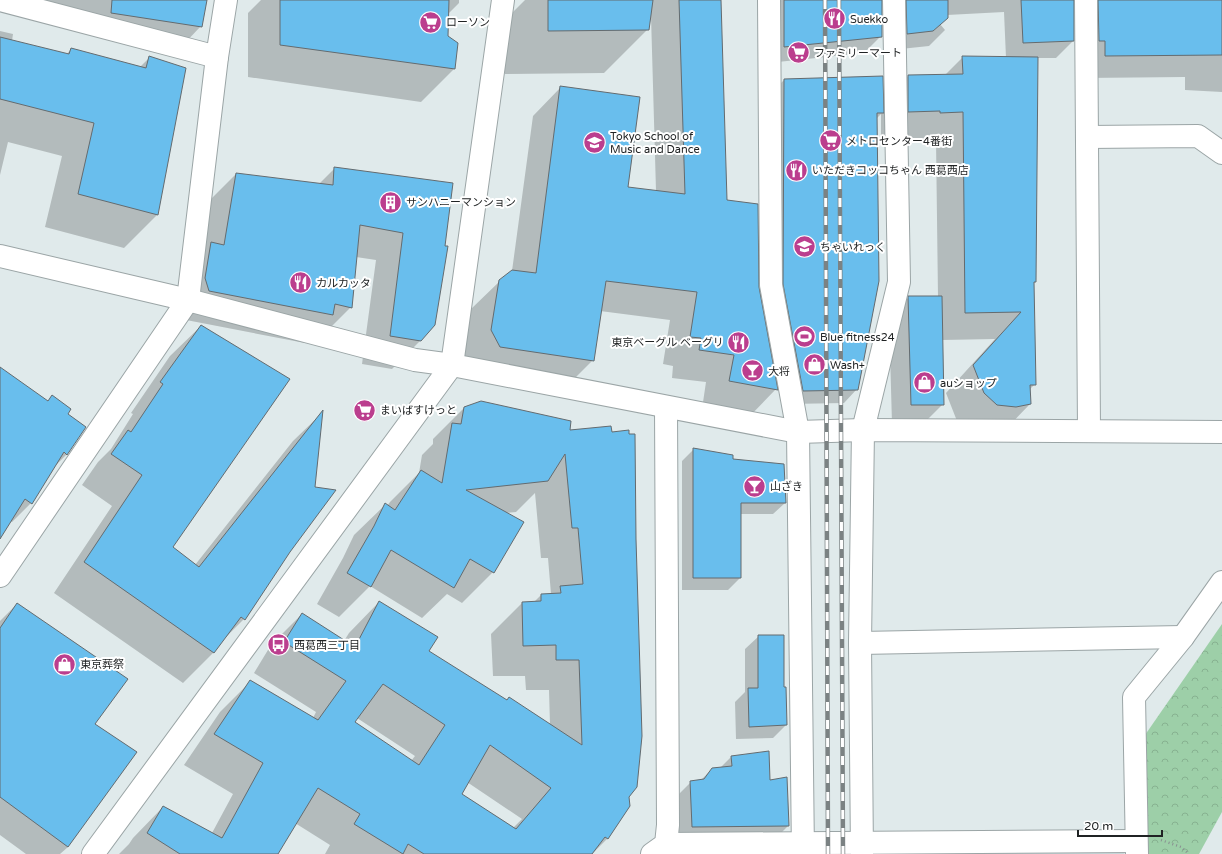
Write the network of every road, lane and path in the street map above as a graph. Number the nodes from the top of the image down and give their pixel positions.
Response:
1 (0, 0) edge
2 (226, 0) edge
3 (503, 0) edge
4 (769, 0) edge
5 (894, 0) edge
6 (1086, 0) edge
7 (50, 6) edge
8 (217, 57) junction
9 (1087, 137) junction
10 (1222, 154) edge
11 (0, 256) edge
12 (188, 300) junction
13 (452, 366) junction
14 (666, 407) junction
15 (863, 430) junction
16 (1089, 430) junction
17 (798, 432) junction
18 (1222, 432) edge
19 (0, 576) edge
20 (1222, 582) edge
21 (1183, 637) junction
22 (860, 643) junction
23 (1136, 847) edge
24 (803, 848) edge
25 (862, 848) edge
26 (659, 849) edge
27 (93, 854) edge

1 - 7 street
2 - 8 street
3 - 13 street
4 - 17 street
5 - 15 street
6 - 9 street
7 - 8 street
8 - 12 street
9 - 10 street
9 - 16 street
11 - 12 street
12 - 13 street
12 - 19 street
13 - 14 street
13 - 27 street
14 - 17 street
14 - 26 street
15 - 16 street
15 - 17 street
15 - 22 street
16 - 18 street
17 - 24 street
20 - 21 street
21 - 22 street
21 - 23 street
22 - 25 street
23 - 25 street
24 - 25 street
24 - 26 street

